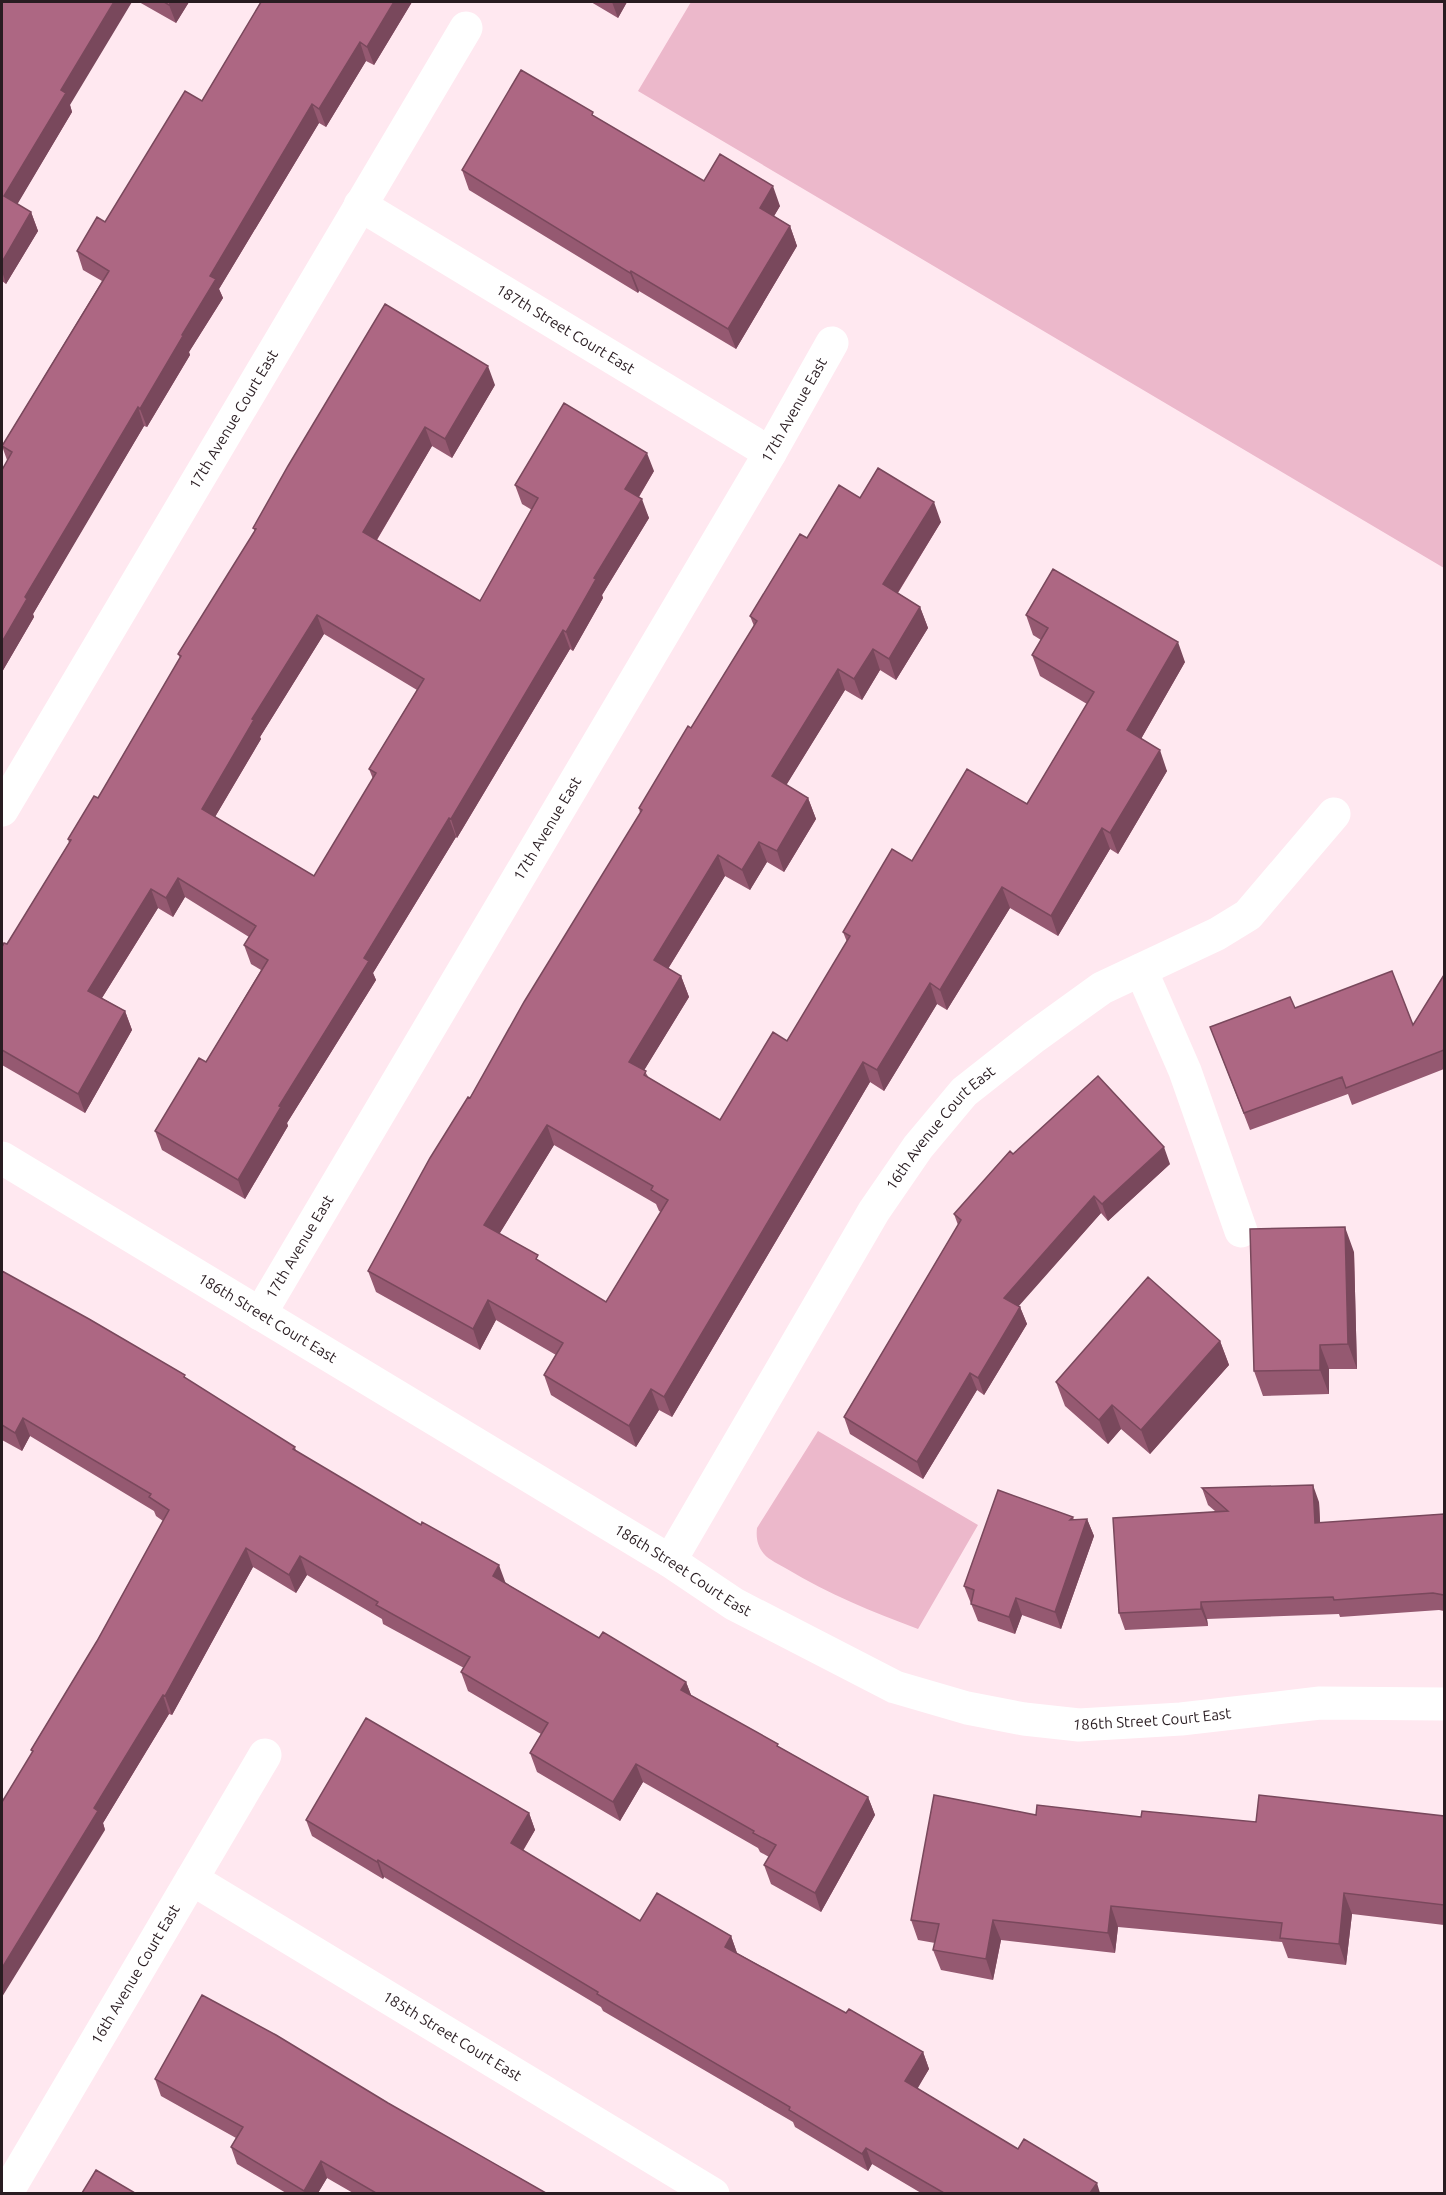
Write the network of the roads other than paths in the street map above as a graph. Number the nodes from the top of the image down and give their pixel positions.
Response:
1 (465, 28) dead end
2 (360, 206) junction
3 (832, 343) dead end
4 (770, 453) junction
5 (2, 810) edge
6 (1334, 814) dead end
7 (1141, 970) junction
8 (2, 1158) edge
9 (1241, 1231) dead end
10 (260, 1314) junction
11 (670, 1561) junction
12 (1444, 1704) edge
13 (265, 1755) dead end
14 (192, 1879) junction
15 (6, 2193) edge
16 (713, 2193) edge

1 - 2 street, 17th Avenue Court East
2 - 4 street, 187th Street Court East
2 - 5 street, 17th Avenue Court East
3 - 4 street, 17th Avenue East
4 - 10 street, 17th Avenue East
6 - 7 street, 16th Avenue Court East
7 - 9 street
7 - 11 street, 16th Avenue Court East
8 - 10 street, 186th Street Court East
10 - 11 street, 186th Street Court East
11 - 12 street, 186th Street Court East
13 - 14 street, 16th Avenue Court East
14 - 15 street, 16th Avenue Court East
14 - 16 street, 185th Street Court East

